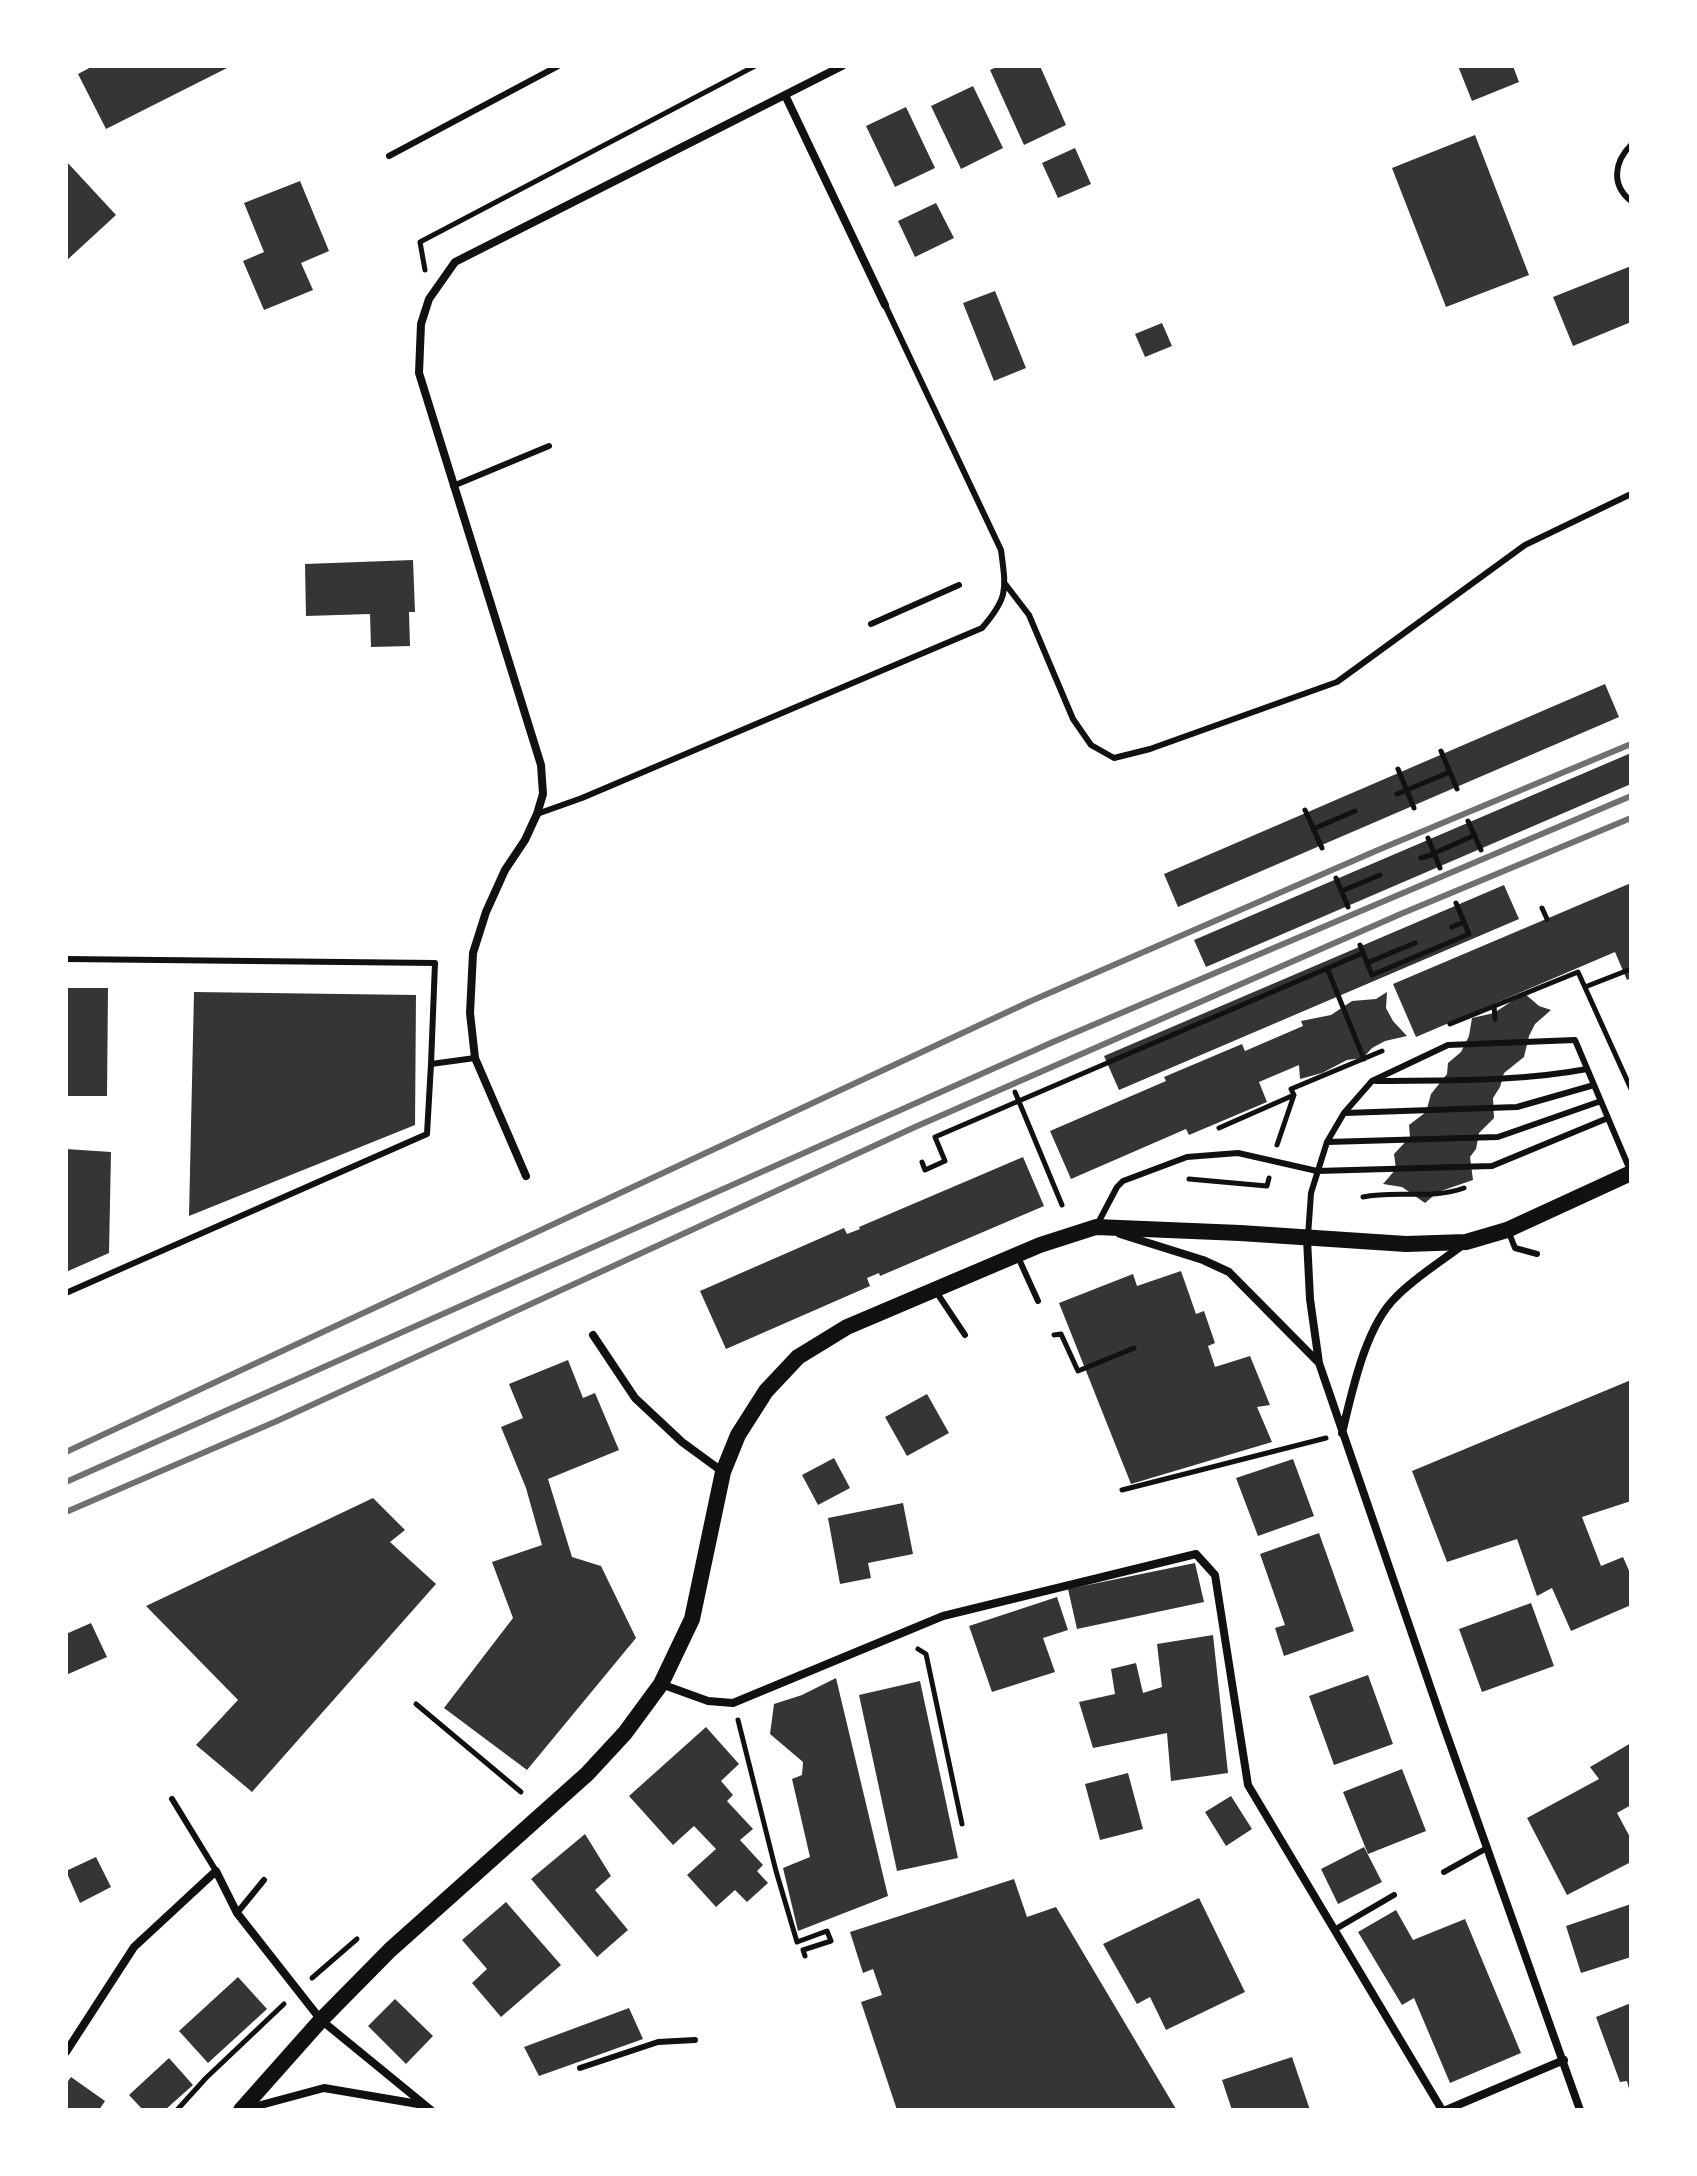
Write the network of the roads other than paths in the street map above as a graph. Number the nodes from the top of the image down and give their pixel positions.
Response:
1 (558, 66) edge
2 (842, 66) edge
3 (785, 95) junction
4 (1631, 145) edge
5 (389, 156) dead end
6 (1631, 201) edge
7 (885, 305) joint
8 (549, 446) dead end
9 (453, 486) junction
10 (1631, 494) edge
11 (959, 585) dead end
12 (1006, 585) junction
13 (871, 624) dead end
14 (537, 814) junction
15 (66, 959) edge
16 (475, 1058) junction
17 (431, 1064) junction
18 (1587, 1069) junction
19 (1372, 1081) junction
20 (1594, 1085) junction
21 (1601, 1101) junction
22 (1344, 1113) junction
23 (1608, 1118) junction
24 (1327, 1142) junction
25 (1317, 1171) junction
26 (1631, 1173) edge
27 (526, 1176) dead end
28 (1096, 1227) junction
29 (1507, 1230) junction
30 (1307, 1239) junction
31 (1466, 1242) junction
32 (1537, 1254) dead end
33 (1017, 1255) junction
34 (935, 1290) junction
35 (66, 1293) edge
36 (1038, 1301) dead end
37 (593, 1335) dead end
38 (965, 1335) dead end
39 (1319, 1363) junction
40 (1341, 1434) junction
41 (723, 1472) junction
42 (661, 1684) junction
43 (172, 1799) dead end
44 (1487, 1848) junction
45 (216, 1871) junction
46 (1444, 1872) dead end
47 (264, 1880) dead end
48 (1394, 1895) dead end
49 (237, 1913) junction
50 (1334, 1930) junction
51 (321, 2020) junction
52 (695, 2040) dead end
53 (66, 2052) edge
54 (1564, 2060) junction
55 (580, 2068) dead end
56 (428, 2108) edge
57 (241, 2110) edge
58 (1444, 2110) edge
59 (1580, 2110) edge

1 - 5 lane
2 - 3 street
3 - 7 street
3 - 9 street
4 - 6 lane
7 - 12 lane
8 - 9 lane
9 - 14 street
10 - 12 lane
11 - 13 lane
12 - 14 lane
14 - 16 street
15 - 17 lane
16 - 17 lane
16 - 27 street
17 - 35 lane
18 - 19 lane
18 - 19 lane
18 - 20 lane
19 - 22 lane
20 - 21 lane
20 - 22 lane
21 - 23 lane
21 - 24 lane
22 - 24 lane
23 - 25 lane
23 - 26 lane
24 - 25 lane
25 - 28 lane
25 - 30 lane
26 - 29 main road
28 - 30 main road
28 - 33 main road
28 - 39 street
29 - 31 main road
29 - 32 lane
30 - 31 main road
30 - 39 street
31 - 40 street
33 - 34 main road
33 - 36 lane
34 - 38 lane
34 - 41 main road
37 - 41 street
39 - 40 street
40 - 44 street
41 - 42 main road
42 - 50 street
42 - 51 main road
43 - 45 lane
44 - 46 lane
44 - 54 street
45 - 49 street
45 - 53 street
47 - 49 lane
48 - 50 lane
49 - 51 street
50 - 58 street
51 - 56 street
51 - 57 main road
52 - 55 lane
54 - 58 street
54 - 59 street
56 - 57 street

